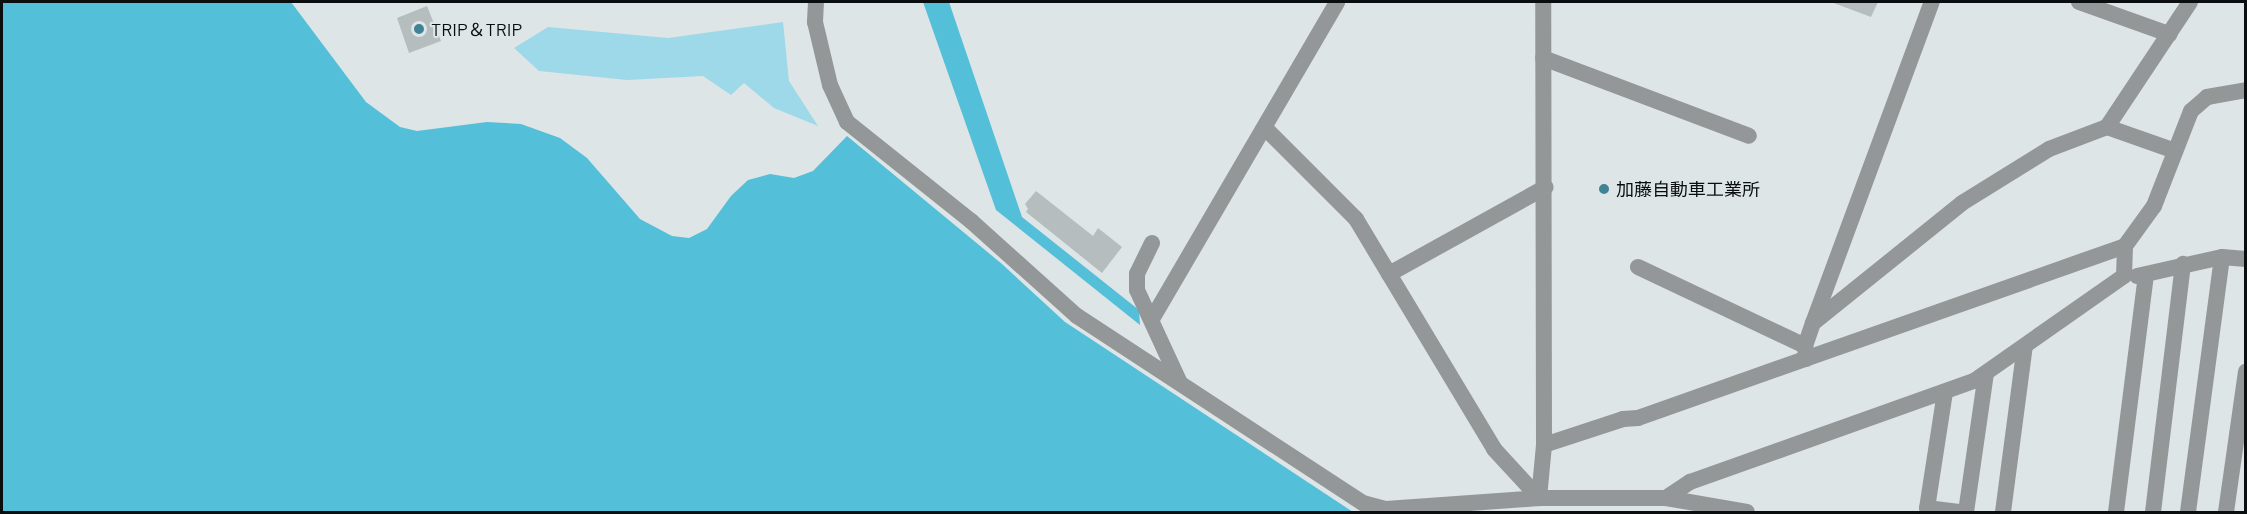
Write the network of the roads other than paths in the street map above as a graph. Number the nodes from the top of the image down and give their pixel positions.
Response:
1 (816, 2) edge
2 (1337, 2) edge
3 (1543, 2) edge
4 (1932, 2) edge
5 (2079, 2) edge
6 (2190, 2) edge
7 (2169, 34) junction
8 (1543, 58) junction
9 (2246, 90) edge
10 (2107, 127) junction
11 (1265, 128) junction
12 (1749, 136) dead end
13 (2175, 151) junction
14 (1546, 187) junction
15 (1152, 243) dead end
16 (2125, 246) junction
17 (2222, 257) junction
18 (2246, 259) edge
19 (2183, 264) junction
20 (1638, 267) dead end
21 (1389, 274) junction
22 (2146, 275) junction
23 (2124, 276) junction
24 (1152, 319) junction
25 (1813, 323) junction
26 (2025, 346) junction
27 (1806, 353) junction
28 (2246, 371) edge
29 (1986, 373) junction
30 (1181, 384) junction
31 (1945, 392) junction
32 (1544, 445) junction
33 (1539, 498) junction
34 (1666, 498) junction
35 (1748, 513) edge
36 (1959, 513) edge
37 (1966, 513) edge
38 (2003, 513) edge
39 (2116, 513) edge
40 (2153, 513) edge
41 (2188, 513) edge
42 (2226, 513) edge

1 - 30 street
2 - 11 street
3 - 8 street
4 - 25 street
5 - 7 street
6 - 7 street
7 - 10 street
8 - 12 street
8 - 14 street
9 - 13 street
10 - 13 street
10 - 25 street
11 - 21 street
11 - 24 street
13 - 16 street
14 - 21 street
14 - 32 street
15 - 24 street
16 - 23 street
16 - 27 street
17 - 18 street
17 - 19 street
17 - 41 street
19 - 22 street
19 - 40 street
20 - 27 street
21 - 33 street
22 - 23 street
22 - 39 street
23 - 26 street
24 - 30 street
25 - 27 street
26 - 29 street
26 - 38 street
27 - 32 street
28 - 42 street
29 - 31 street
29 - 37 street
30 - 33 street
31 - 34 street
31 - 36 street
32 - 33 street
33 - 34 street
34 - 35 street

